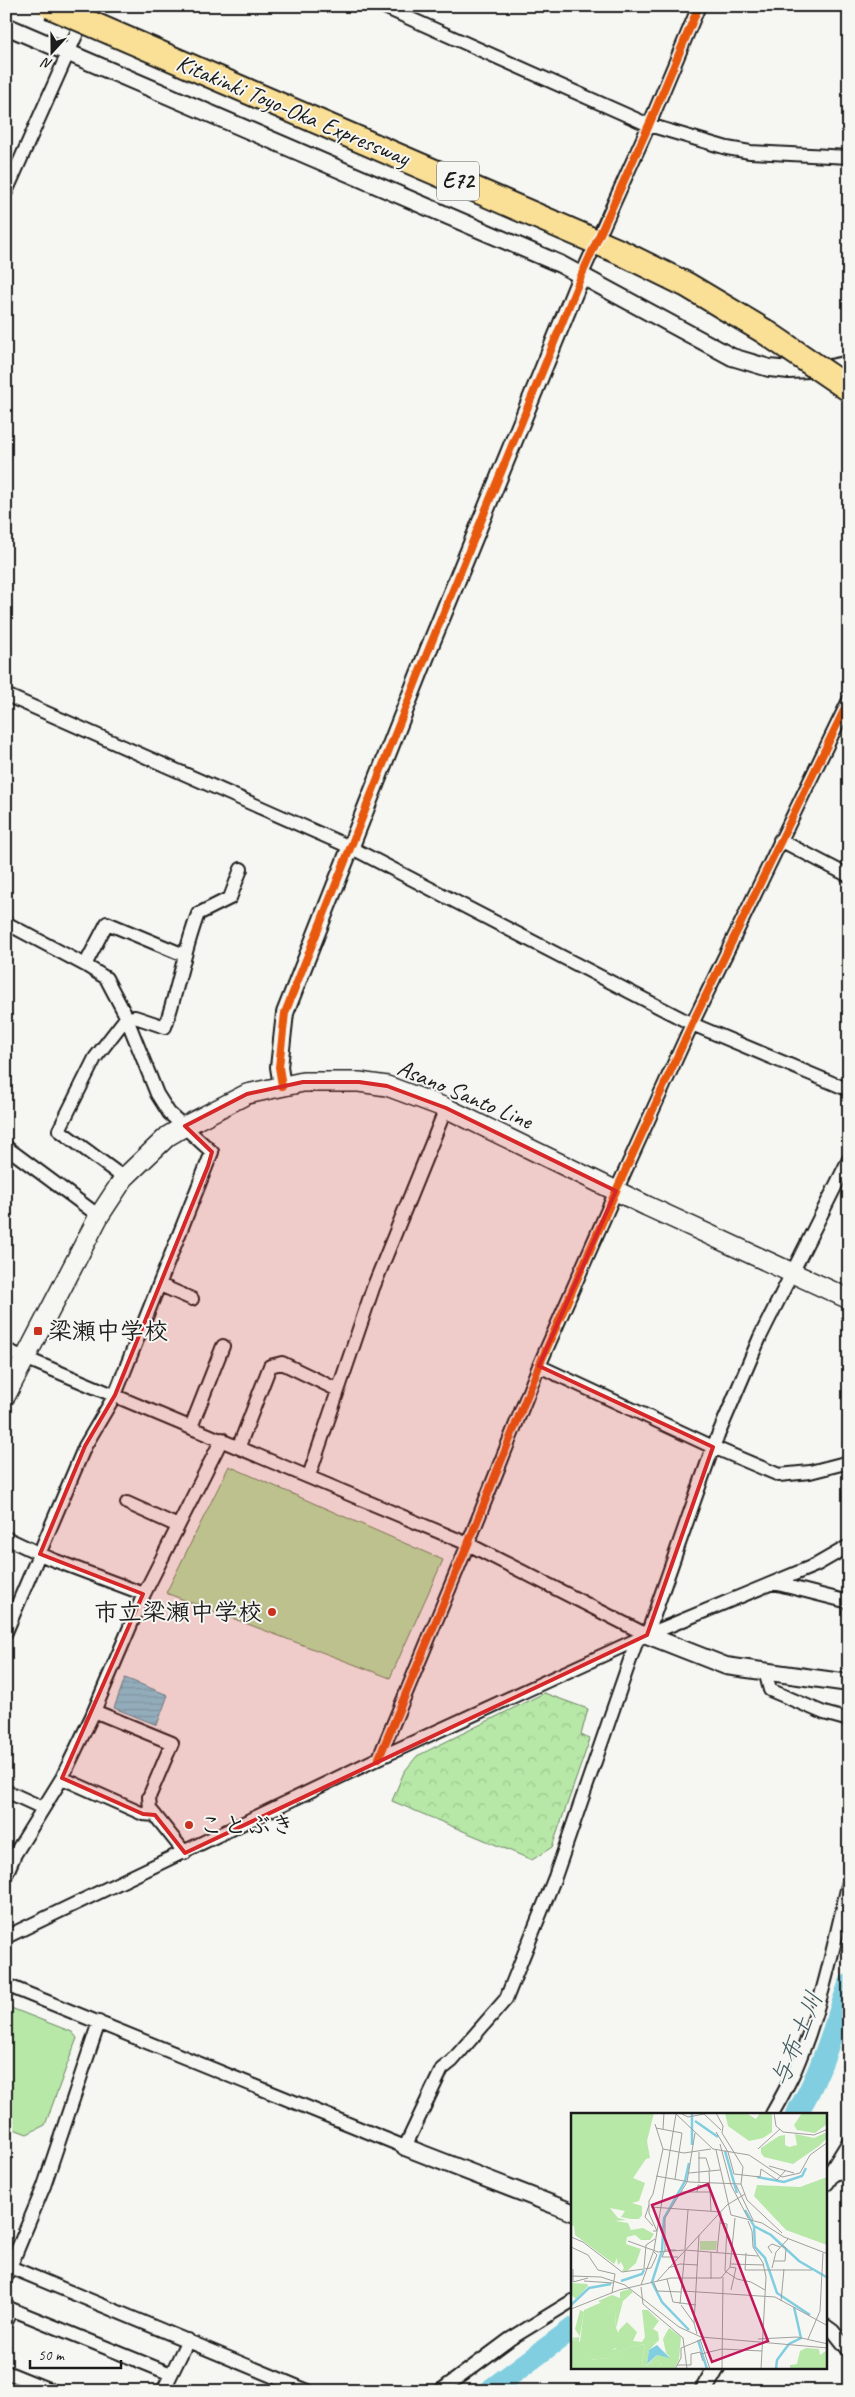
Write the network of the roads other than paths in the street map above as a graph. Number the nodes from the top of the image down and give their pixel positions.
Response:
1 (50, 6) edge
2 (82, 6) edge
3 (89, 6) edge
4 (382, 6) edge
5 (699, 6) edge
6 (6, 26) edge
7 (68, 53) junction
8 (649, 125) junction
9 (849, 157) edge
10 (6, 192) edge
11 (582, 274) junction
12 (849, 364) edge
13 (849, 375) edge
14 (849, 389) edge
15 (6, 695) edge
16 (849, 700) edge
17 (780, 840) junction
18 (350, 847) junction
19 (241, 869) dead end
20 (849, 876) edge
21 (6, 923) edge
22 (184, 955) junction
23 (85, 964) junction
24 (126, 1018) junction
25 (692, 1024) junction
26 (282, 1086) junction
27 (849, 1090) edge
28 (446, 1108) junction
29 (185, 1126) junction
30 (6, 1147) edge
31 (849, 1159) edge
32 (124, 1178) junction
33 (616, 1191) junction
34 (98, 1216) junction
35 (792, 1274) junction
36 (160, 1285) junction
37 (192, 1299) dead end
38 (849, 1299) edge
39 (223, 1346) dead end
40 (6, 1350) edge
41 (24, 1358) junction
42 (539, 1366) junction
43 (338, 1390) junction
44 (6, 1395) edge
45 (115, 1395) junction
46 (191, 1427) junction
47 (222, 1439) junction
48 (239, 1446) junction
49 (713, 1447) junction
50 (849, 1462) edge
51 (309, 1476) junction
52 (127, 1504) dead end
53 (178, 1526) junction
54 (6, 1538) edge
55 (468, 1544) junction
56 (849, 1546) edge
57 (40, 1554) junction
58 (774, 1583) junction
59 (144, 1594) junction
60 (849, 1602) edge
61 (6, 1632) edge
62 (642, 1637) junction
63 (765, 1672) junction
64 (849, 1683) edge
65 (94, 1712) junction
66 (849, 1720) edge
67 (379, 1758) junction
68 (62, 1778) junction
69 (6, 1791) edge
70 (43, 1808) junction
71 (155, 1815) junction
72 (185, 1853) junction
73 (6, 1875) edge
74 (849, 1881) edge
75 (6, 1937) edge
76 (6, 1985) edge
77 (99, 2022) junction
78 (773, 2113) edge
79 (849, 2145) edge
80 (405, 2147) junction
81 (849, 2170) edge
82 (829, 2179) edge
83 (571, 2212) edge
84 (8, 2272) edge
85 (571, 2302) edge
86 (9, 2309) edge
87 (6, 2322) edge
88 (828, 2327) edge
89 (188, 2340) junction
90 (849, 2351) edge
91 (715, 2370) edge
92 (6, 2372) edge
93 (171, 2374) junction
94 (53, 2391) edge
95 (163, 2391) edge
96 (308, 2391) edge
97 (440, 2391) edge
98 (703, 2391) edge

1 - 14 highway, Kitakinki Toyo-Oka Expressway / E72, bridge
2 - 13 highway, Kitakinki Toyo-Oka Expressway / E72
3 - 7 street
4 - 8 street
5 - 8 street
6 - 7 street
7 - 10 street
7 - 11 street
8 - 9 street
8 - 11 street
11 - 12 street
11 - 18 street
15 - 18 street
16 - 17 street
17 - 20 street
17 - 25 street
18 - 25 street
18 - 26 street
19 - 22 street
21 - 23 street
22 - 23 street
22 - 24 street
23 - 24 street
24 - 29 street
24 - 32 street
25 - 27 street
25 - 33 street
26 - 28 main road, Asano Santo Line
26 - 29 main road, Asano Santo Line
28 - 33 main road, Asano Santo Line
28 - 43 street
29 - 32 main road, Asano Santo Line
29 - 36 street
30 - 34 street
31 - 35 street
32 - 34 main road, Asano Santo Line
33 - 35 main road, Asano Santo Line
33 - 42 street
34 - 41 main road, Asano Santo Line
35 - 38 main road, Asano Santo Line
35 - 49 street
36 - 37 street
36 - 45 street
39 - 46 street
40 - 41 street
41 - 44 main road, Asano Santo Line
41 - 45 street
42 - 49 street
42 - 55 street
43 - 48 street
43 - 51 street
45 - 46 street
45 - 57 street
46 - 47 street
47 - 48 street
47 - 53 street
48 - 51 street
49 - 50 street
49 - 62 street
51 - 55 street
52 - 53 street
53 - 59 street
54 - 57 street
55 - 62 street
55 - 67 street
56 - 58 street
57 - 59 street
57 - 61 street
58 - 60 street
58 - 62 street
59 - 65 street
62 - 63 street
62 - 67 street
62 - 80 street
63 - 64 street
63 - 66 street
65 - 68 street
65 - 71 street
67 - 72 street
68 - 70 street
68 - 71 street
69 - 70 street
70 - 73 street
71 - 72 street
72 - 75 street
74 - 78 street
76 - 77 street
77 - 80 street
77 - 84 street
79 - 82 street
80 - 83 street
81 - 82 street
84 - 89 street
85 - 97 street
86 - 87 street
86 - 93 street
88 - 90 street
89 - 93 street
89 - 96 street
91 - 98 street
92 - 94 street
93 - 95 street

